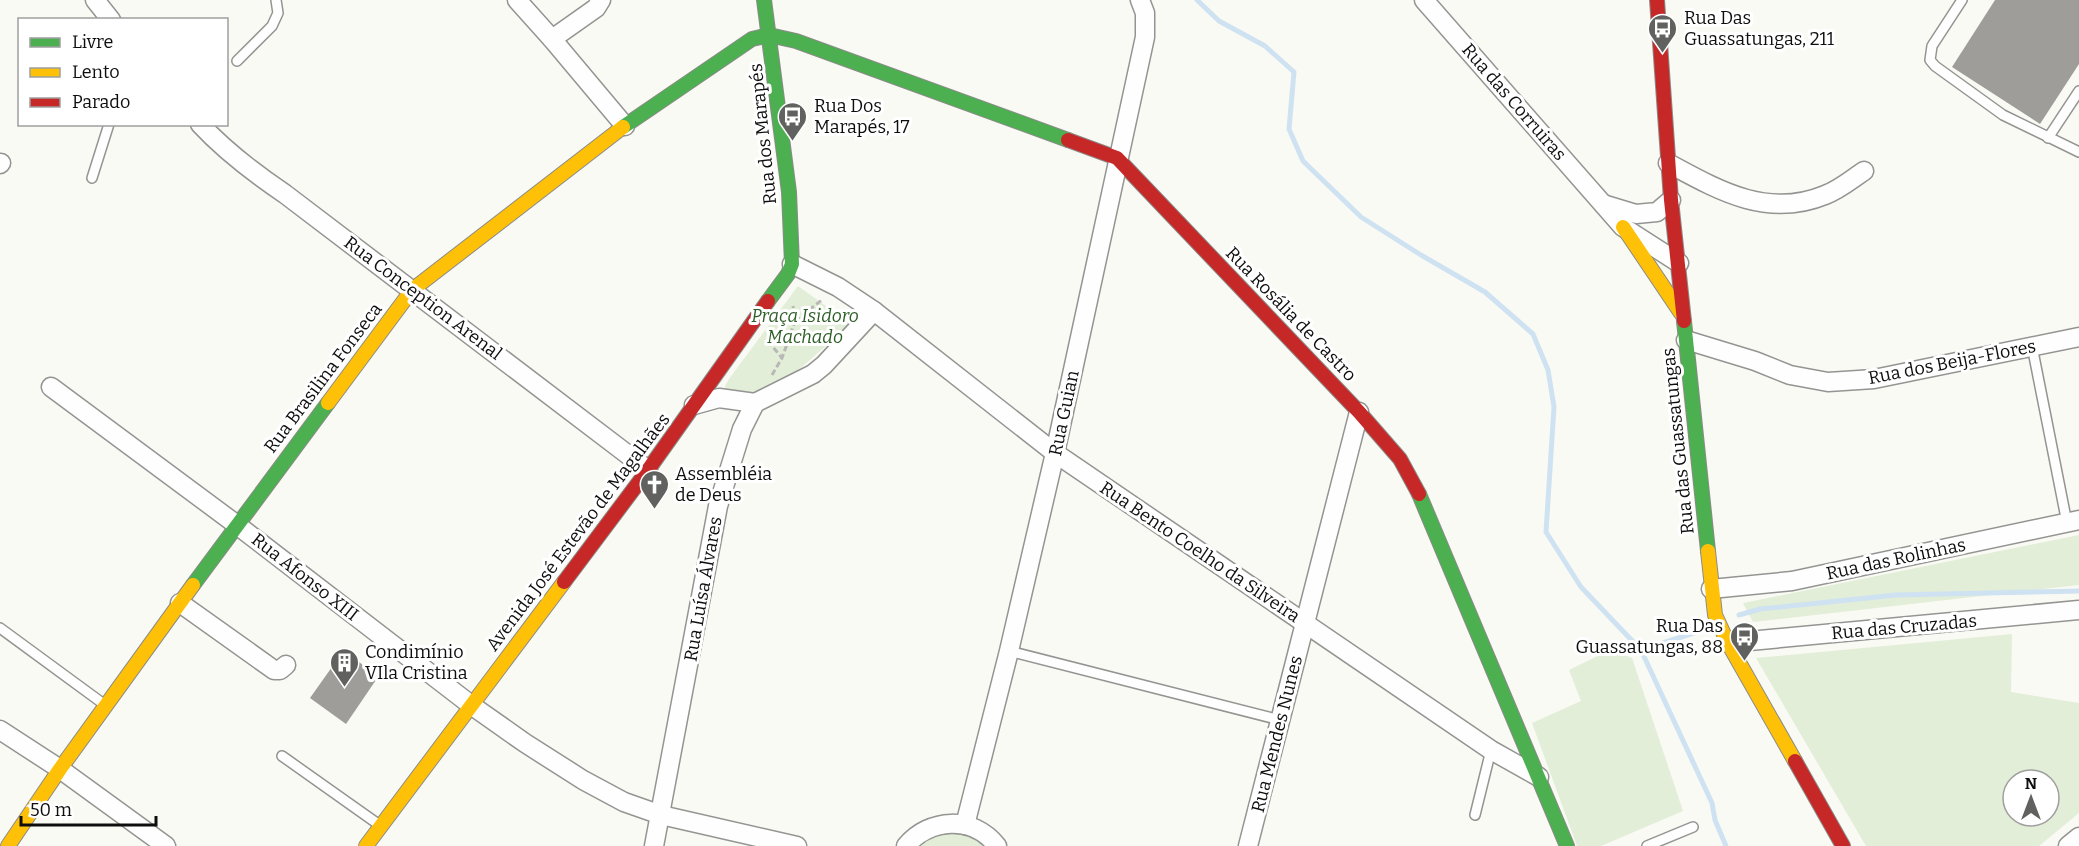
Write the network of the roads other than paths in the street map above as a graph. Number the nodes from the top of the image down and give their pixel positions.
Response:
1 (95, 0) edge
2 (276, 0) edge
3 (517, 0) edge
4 (601, 0) edge
5 (764, 0) edge
6 (1140, 0) edge
7 (1424, 0) edge
8 (1657, 0) edge
9 (1962, 0) edge
10 (109, 18) edge
11 (769, 35) junction
12 (552, 39) junction
13 (237, 61) dead end
14 (2079, 92) edge
15 (108, 126) edge
16 (202, 126) edge
17 (625, 126) junction
18 (2048, 138) junction
19 (2079, 152) edge
20 (1118, 159) junction
21 (1668, 163) junction
22 (1864, 171) dead end
23 (92, 178) dead end
24 (1671, 200) junction
25 (1603, 204) junction
26 (1623, 227) junction
27 (1679, 263) junction
28 (790, 269) junction
29 (412, 290) junction
30 (874, 311) junction
31 (1684, 317) junction
32 (2079, 337) edge
33 (1686, 340) junction
34 (2032, 346) junction
35 (51, 387) dead end
36 (755, 403) junction
37 (694, 405) junction
38 (1359, 412) junction
39 (1055, 453) junction
40 (648, 470) junction
41 (2073, 521) edge
42 (237, 525) junction
43 (1711, 589) junction
44 (180, 603) junction
45 (2079, 610) edge
46 (1305, 624) junction
47 (0, 628) edge
48 (1728, 643) junction
49 (1009, 651) junction
50 (286, 665) dead end
51 (471, 705) junction
52 (107, 706) junction
53 (1280, 720) junction
54 (0, 730) edge
55 (1491, 750) junction
56 (282, 756) dead end
57 (60, 770) junction
58 (1539, 777) junction
59 (661, 815) junction
60 (1476, 815) dead end
61 (965, 825) junction
62 (381, 826) junction
63 (1693, 827) dead end
64 (2079, 837) edge
65 (8, 846) edge
66 (166, 846) edge
67 (366, 846) edge
68 (654, 846) edge
69 (797, 846) edge
70 (906, 846) edge
71 (997, 846) edge
72 (1248, 846) edge
73 (1567, 846) edge
74 (1647, 846) edge
75 (1843, 846) edge
76 (2068, 846) edge

1 - 10 street
2 - 13 lane
3 - 12 street
4 - 12 street
5 - 11 street, Rua dos Marapés
6 - 20 street, Rua Guian
7 - 25 street, Rua das Corruiras
8 - 21 street, Rua das Guassatungas
9 - 18 lane
11 - 17 street, Rua Brasilina Fonseca
11 - 20 street, Rua Rosália de Castro
11 - 28 street, Rua dos Marapés
12 - 17 street
14 - 18 lane
15 - 23 lane
16 - 29 street, Rua Conception Arenal
17 - 29 street, Rua Brasilina Fonseca
18 - 19 lane
20 - 38 street, Rua Rosália de Castro
20 - 39 street, Rua Guian
21 - 22 street
21 - 24 street, Rua das Guassatungas
24 - 25 street
24 - 27 street, Rua das Guassatungas
25 - 26 street, Rua das Corruiras
26 - 27 street, Rua das Corruiras
26 - 31 street
27 - 31 street, Rua das Guassatungas
28 - 30 street
28 - 37 street, Avenida José Estevão de Magalhães
29 - 40 street, Rua Conception Arenal
29 - 42 street, Rua Brasilina Fonseca
30 - 36 street
30 - 39 street, Rua Bento Coelho da Silveira
31 - 33 street, Rua das Guassatungas
32 - 34 street, Rua dos Beija-Flores
33 - 34 street, Rua dos Beija-Flores
33 - 43 street, Rua das Guassatungas
34 - 41 lane
35 - 42 street, Rua Afonso XIII
36 - 37 street
36 - 59 street, Rua Luísa Álvares
37 - 40 street, Avenida José Estevão de Magalhães
38 - 46 street, Rua Mendes Nunes
38 - 58 street, Rua Rosália de Castro
39 - 46 street, Rua Bento Coelho da Silveira
39 - 49 street, Rua Guian
40 - 51 street, Avenida José Estevão de Magalhães
41 - 43 street, Rua das Rolinhas
42 - 44 street, Rua Brasilina Fonseca
42 - 51 street, Rua Afonso XIII
43 - 48 street, Rua das Guassatungas
44 - 50 street
44 - 52 street, Rua Brasilina Fonseca
45 - 48 street, Rua das Cruzadas
46 - 53 street, Rua Mendes Nunes
46 - 55 street, Rua Bento Coelho da Silveira
47 - 52 lane
48 - 75 street, Rua das Guassatungas
49 - 53 lane
49 - 61 street, Rua Guian
51 - 59 street, Rua Afonso XIII
51 - 62 street, Avenida José Estevão de Magalhães
52 - 57 street, Rua Brasilina Fonseca
53 - 72 street, Rua Mendes Nunes
54 - 57 street
55 - 58 street, Rua Bento Coelho da Silveira
55 - 60 lane
56 - 62 lane
57 - 65 street, Rua Brasilina Fonseca
57 - 66 street
58 - 73 street, Rua Rosália de Castro
59 - 68 street, Rua Luísa Álvares
59 - 69 street, Rua Afonso XIII
61 - 70 street
61 - 71 street
62 - 67 street, Avenida José Estevão de Magalhães
63 - 74 lane
64 - 76 street

